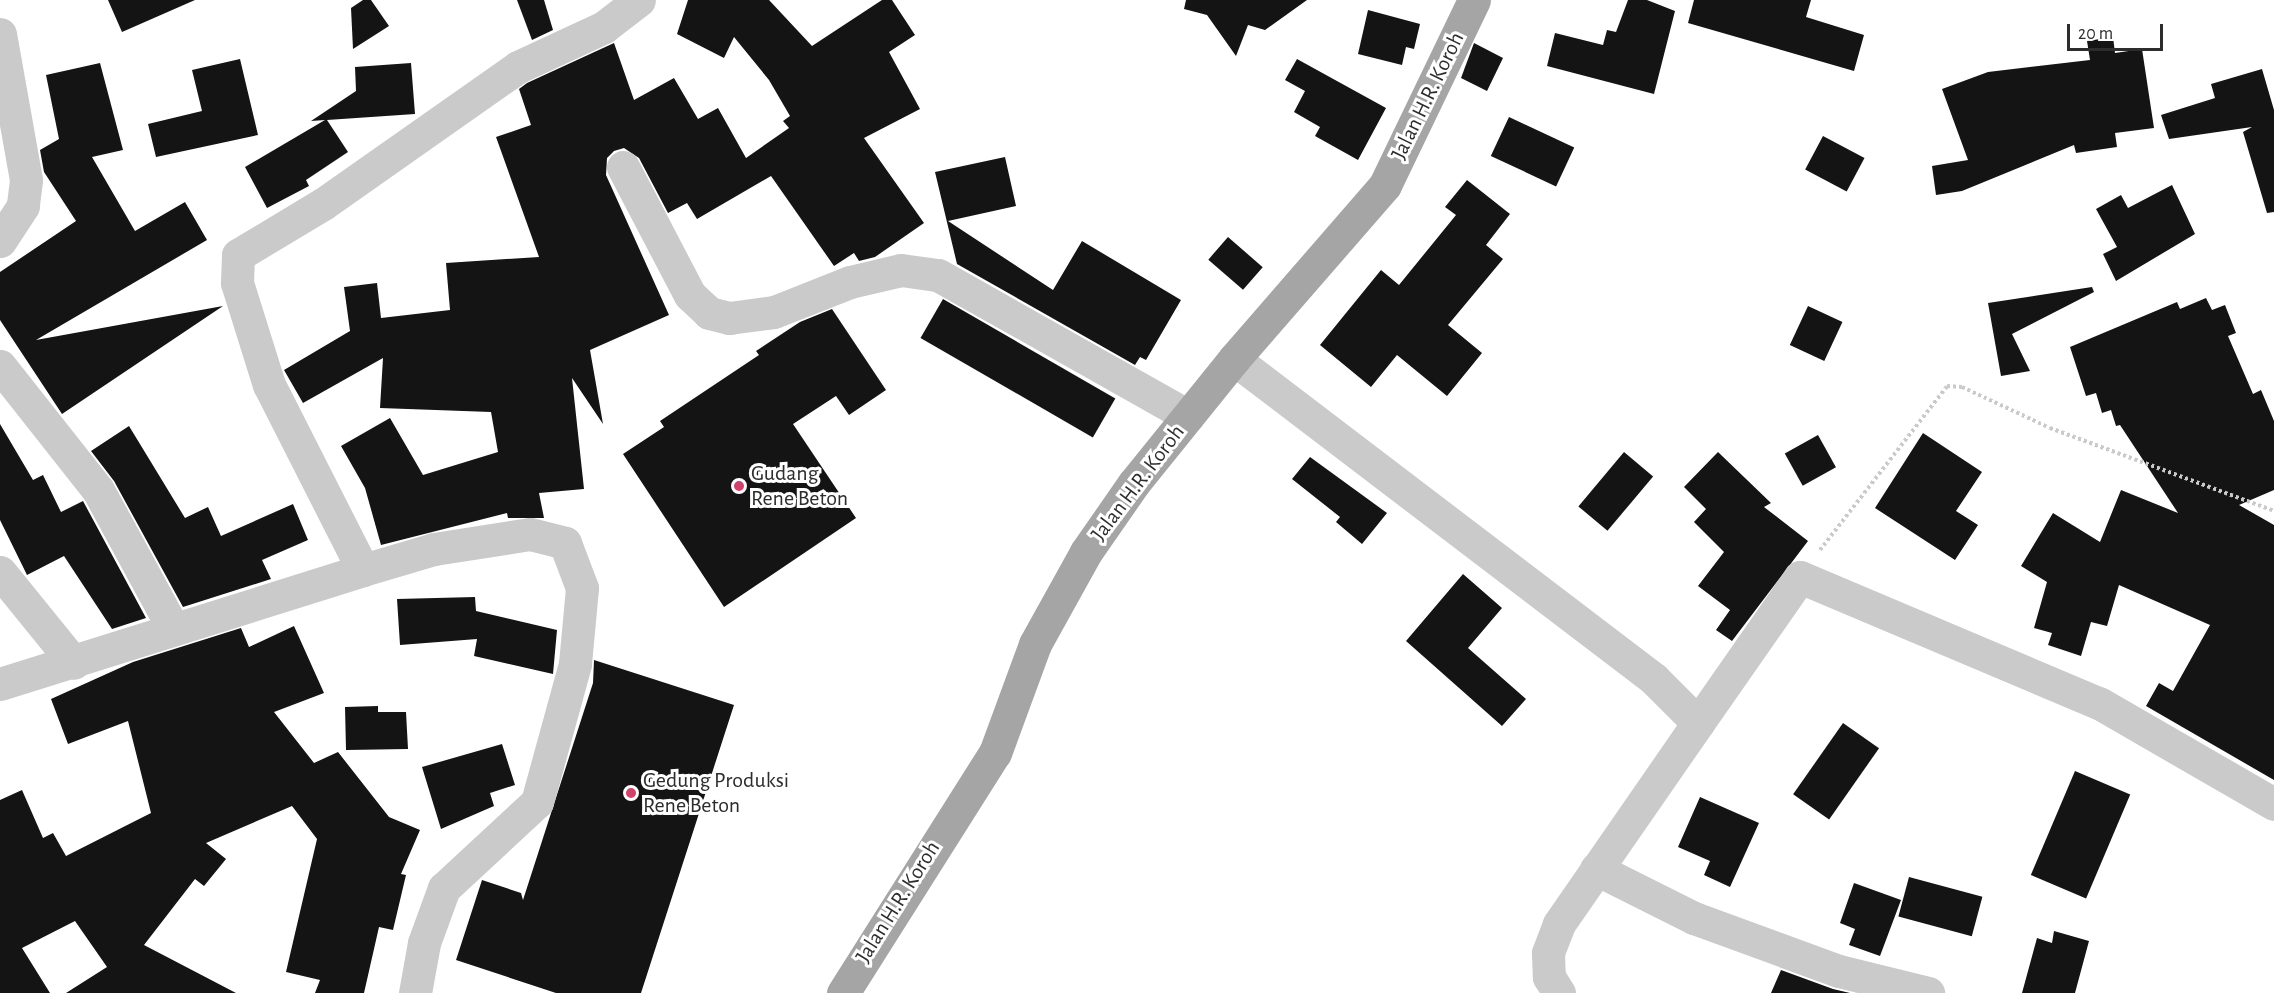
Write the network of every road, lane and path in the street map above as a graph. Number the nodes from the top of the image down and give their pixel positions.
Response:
1 (639, 0) edge
2 (1474, 0) edge
3 (0, 34) edge
4 (623, 167) dead end
5 (0, 241) edge
6 (1234, 359) junction
7 (0, 366) edge
8 (1188, 416) junction
9 (2274, 511) edge
10 (363, 570) junction
11 (0, 572) edge
12 (1800, 576) junction
13 (173, 628) junction
14 (74, 663) junction
15 (0, 684) edge
16 (1698, 723) junction
17 (2274, 804) edge
18 (1596, 869) junction
19 (415, 993) edge
20 (843, 993) edge
21 (1560, 993) edge
22 (1928, 993) edge

1 - 10 street
2 - 6 main road, Jalan H.R. Koroh
3 - 5 street
4 - 8 street
6 - 8 main road, Jalan H.R. Koroh
6 - 16 street
7 - 13 street
8 - 20 main road, Jalan H.R. Koroh
9 - 12 path
10 - 13 street
10 - 19 street
11 - 14 street
12 - 16 street
12 - 17 street
13 - 14 street
14 - 15 street
16 - 18 street
18 - 21 street
18 - 22 street

